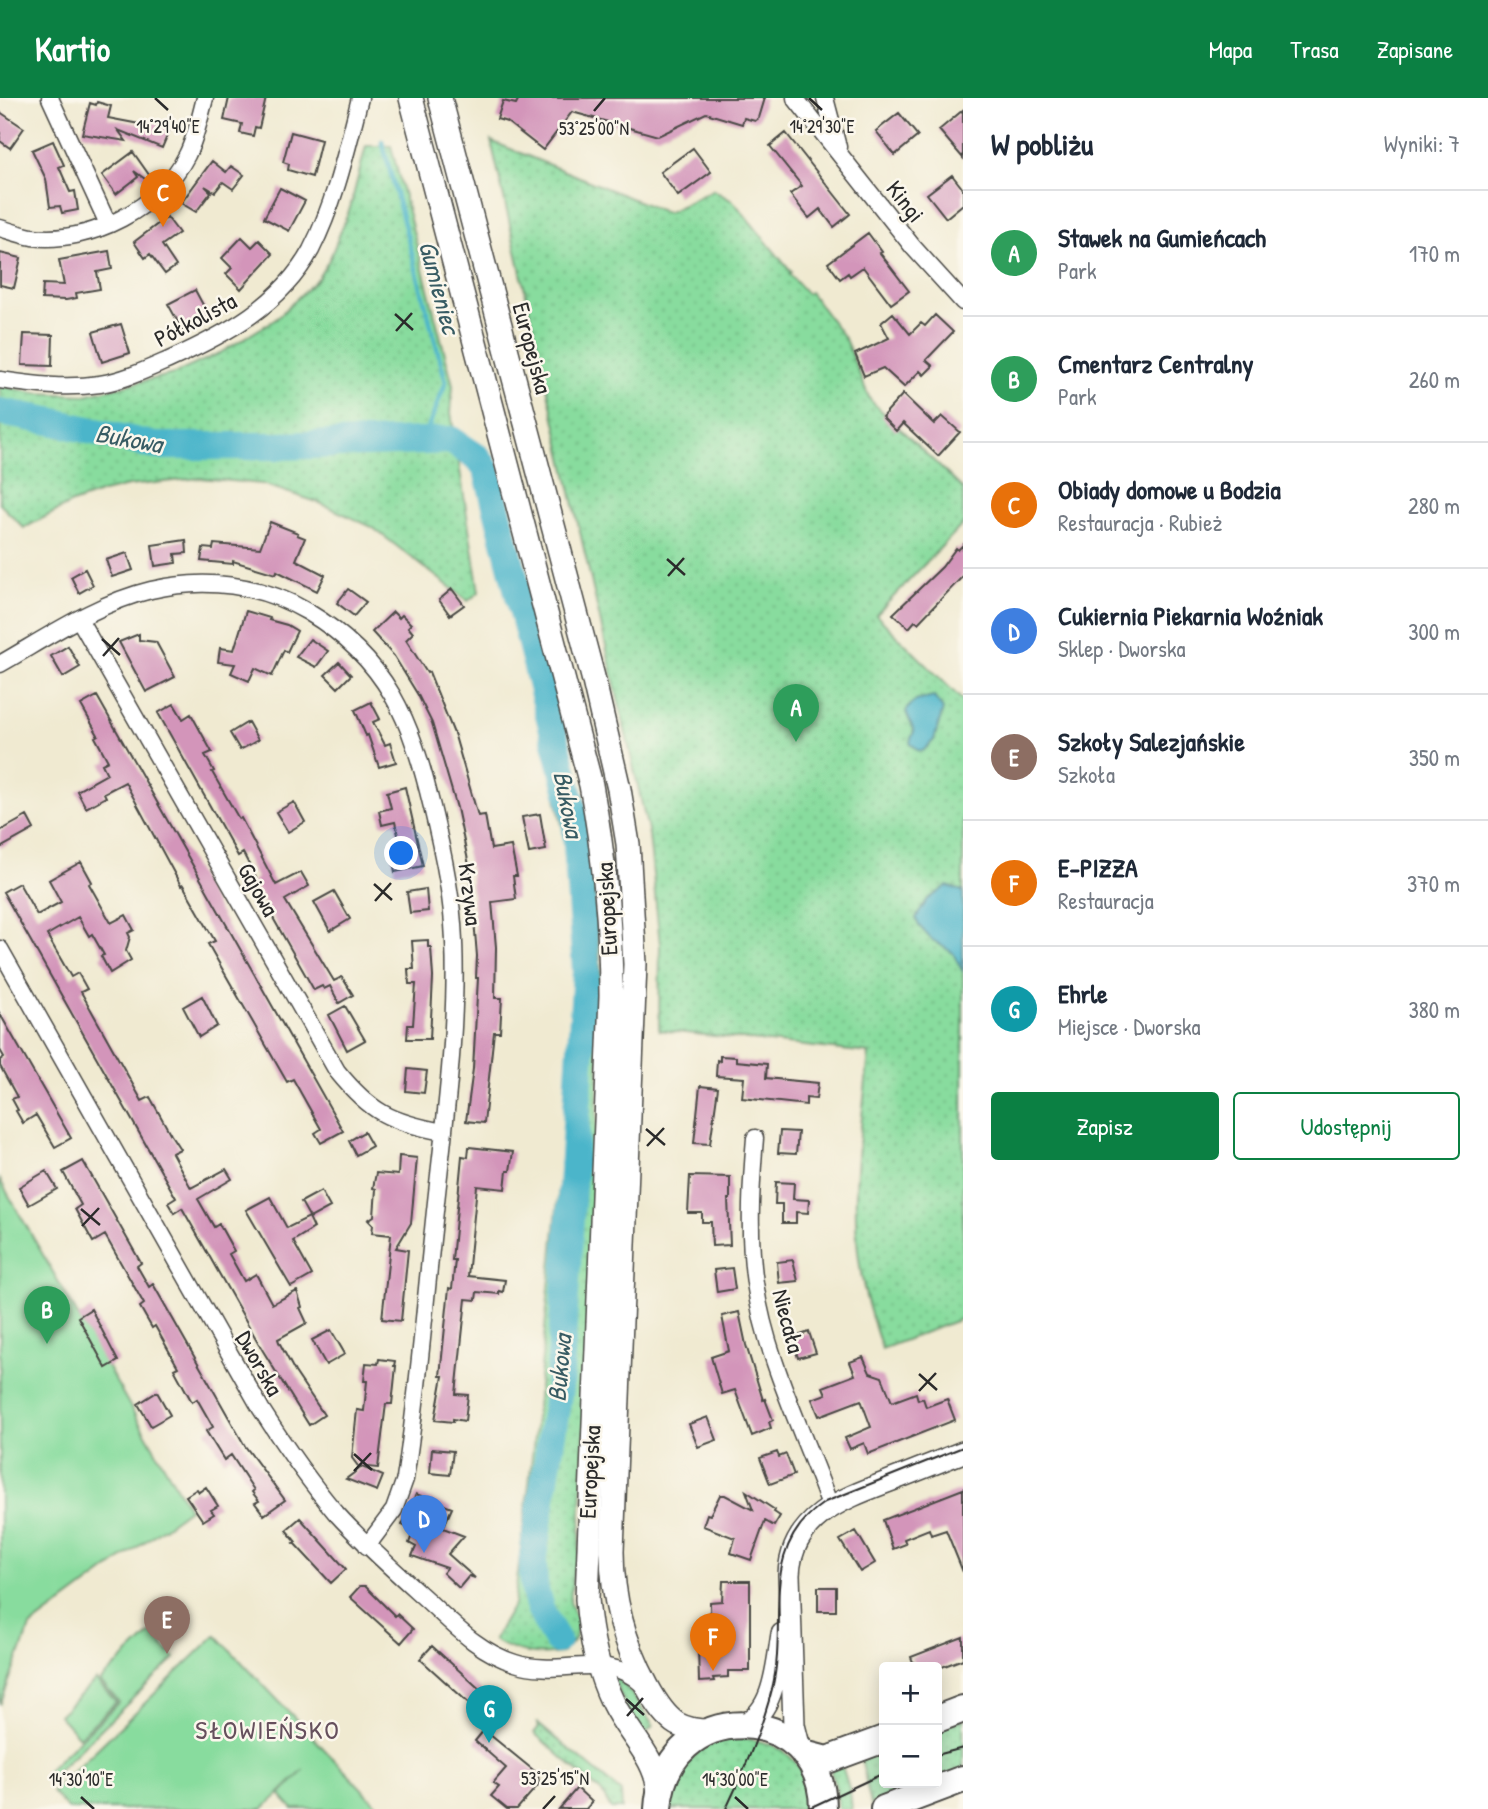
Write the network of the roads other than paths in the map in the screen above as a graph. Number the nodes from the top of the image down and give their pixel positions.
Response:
1 (50, 98) edge
2 (205, 98) edge
3 (360, 98) edge
4 (411, 98) edge
5 (440, 98) edge
6 (825, 98) edge
7 (799, 100) edge
8 (844, 158) junction
9 (108, 224) junction
10 (0, 228) edge
11 (963, 302) edge
12 (0, 380) edge
13 (79, 619) junction
14 (0, 664) edge
15 (0, 949) edge
16 (443, 1132) junction
17 (755, 1138) dead end
18 (963, 1452) edge
19 (830, 1506) junction
20 (367, 1546) junction
21 (790, 1594) junction
22 (598, 1665) junction
23 (649, 1690) junction
24 (963, 1709) edge
25 (942, 1717) edge
26 (744, 1724) junction
27 (709, 1731) junction
28 (879, 1741) edge
29 (802, 1752) junction
30 (963, 1779) edge
31 (658, 1801) edge
32 (823, 1809) edge
33 (884, 1809) edge

1 - 9 street
2 - 9 street
3 - 12 street, Półkolista
4 - 22 main road, Europejska
5 - 23 main road, Europejska
6 - 8 street, Kingi
7 - 8 street, Kingi
8 - 11 street, Kingi
9 - 10 street
13 - 14 street, Krzywa
13 - 16 street, Gajowa
13 - 16 street, Krzywa
15 - 20 street, Dworska
16 - 20 street, Krzywa
17 - 19 street, Niecała
18 - 19 street
19 - 21 street
20 - 22 street, Dworska
21 - 26 street
21 - 29 street
22 - 23 street, Europejska
22 - 31 main road, Europejska
23 - 27 main road, Europejska
24 - 25 main road
26 - 27 main road
26 - 29 main road
27 - 31 main road
28 - 29 main road
29 - 32 main road
30 - 33 main road

